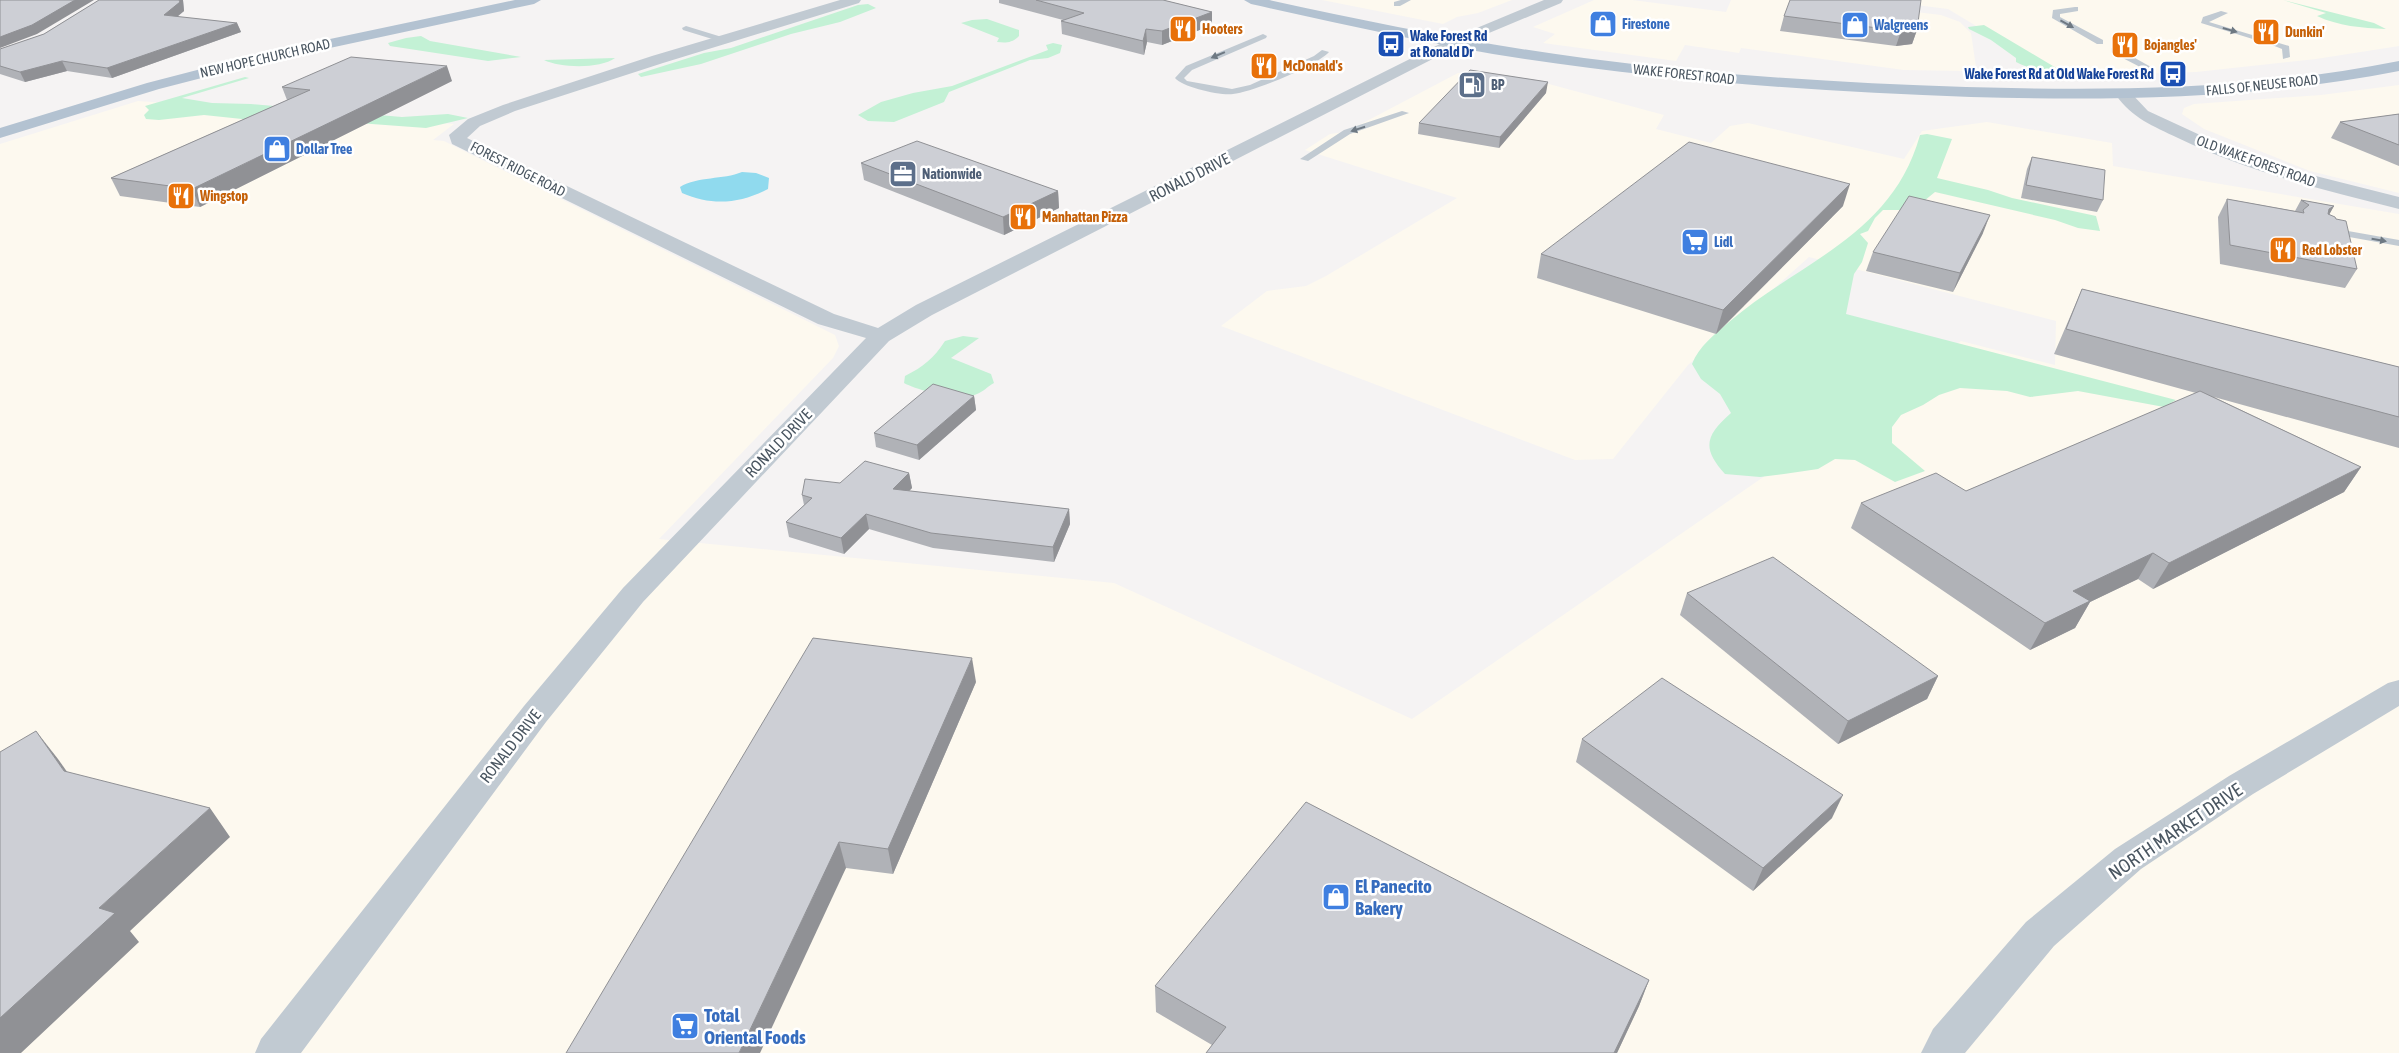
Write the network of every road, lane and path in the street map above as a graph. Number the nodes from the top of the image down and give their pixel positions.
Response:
1 (534, 0) edge
2 (854, 0) edge
3 (1251, 0) edge
4 (1408, 0) edge
5 (1556, 0) edge
6 (1398, 4) dead end
7 (2075, 9) dead end
8 (2224, 13) dead end
9 (686, 28) dead end
10 (1263, 36) dead end
11 (722, 40) junction
12 (2100, 42) dead end
13 (1453, 43) junction
14 (2114, 50) dead end
15 (1325, 52) dead end
16 (2286, 57) dead end
17 (1201, 62) junction
18 (2399, 66) edge
19 (2147, 67) dead end
20 (1214, 90) junction
21 (2124, 95) junction
22 (1405, 113) dead end
23 (0, 133) edge
24 (1305, 159) dead end
25 (2399, 203) edge
26 (2324, 230) edge
27 (2399, 243) edge
28 (882, 336) junction
29 (2399, 691) edge
30 (276, 1053) edge
31 (1942, 1053) edge

1 - 23 main road, NEW HOPE CHURCH ROAD
2 - 11 street, FOREST RIDGE ROAD
3 - 13 main road, WAKE FOREST ROAD
4 - 6 lane
5 - 13 street, RONALD DRIVE
7 -> 12 lane
8 -> 16 lane
9 - 11 lane
10 -> 17 lane
11 - 28 street, FOREST RIDGE ROAD
13 - 21 main road, WAKE FOREST ROAD
13 - 28 street, RONALD DRIVE
14 - 19 lane
15 - 20 lane
17 - 20 lane
17 - 20 lane
18 - 21 main road, FALLS OF NEUSE ROAD
21 - 25 street, OLD WAKE FOREST ROAD
22 -> 24 lane
26 -> 27 lane
28 - 30 street, RONALD DRIVE
29 - 31 street, NORTH MARKET DRIVE

